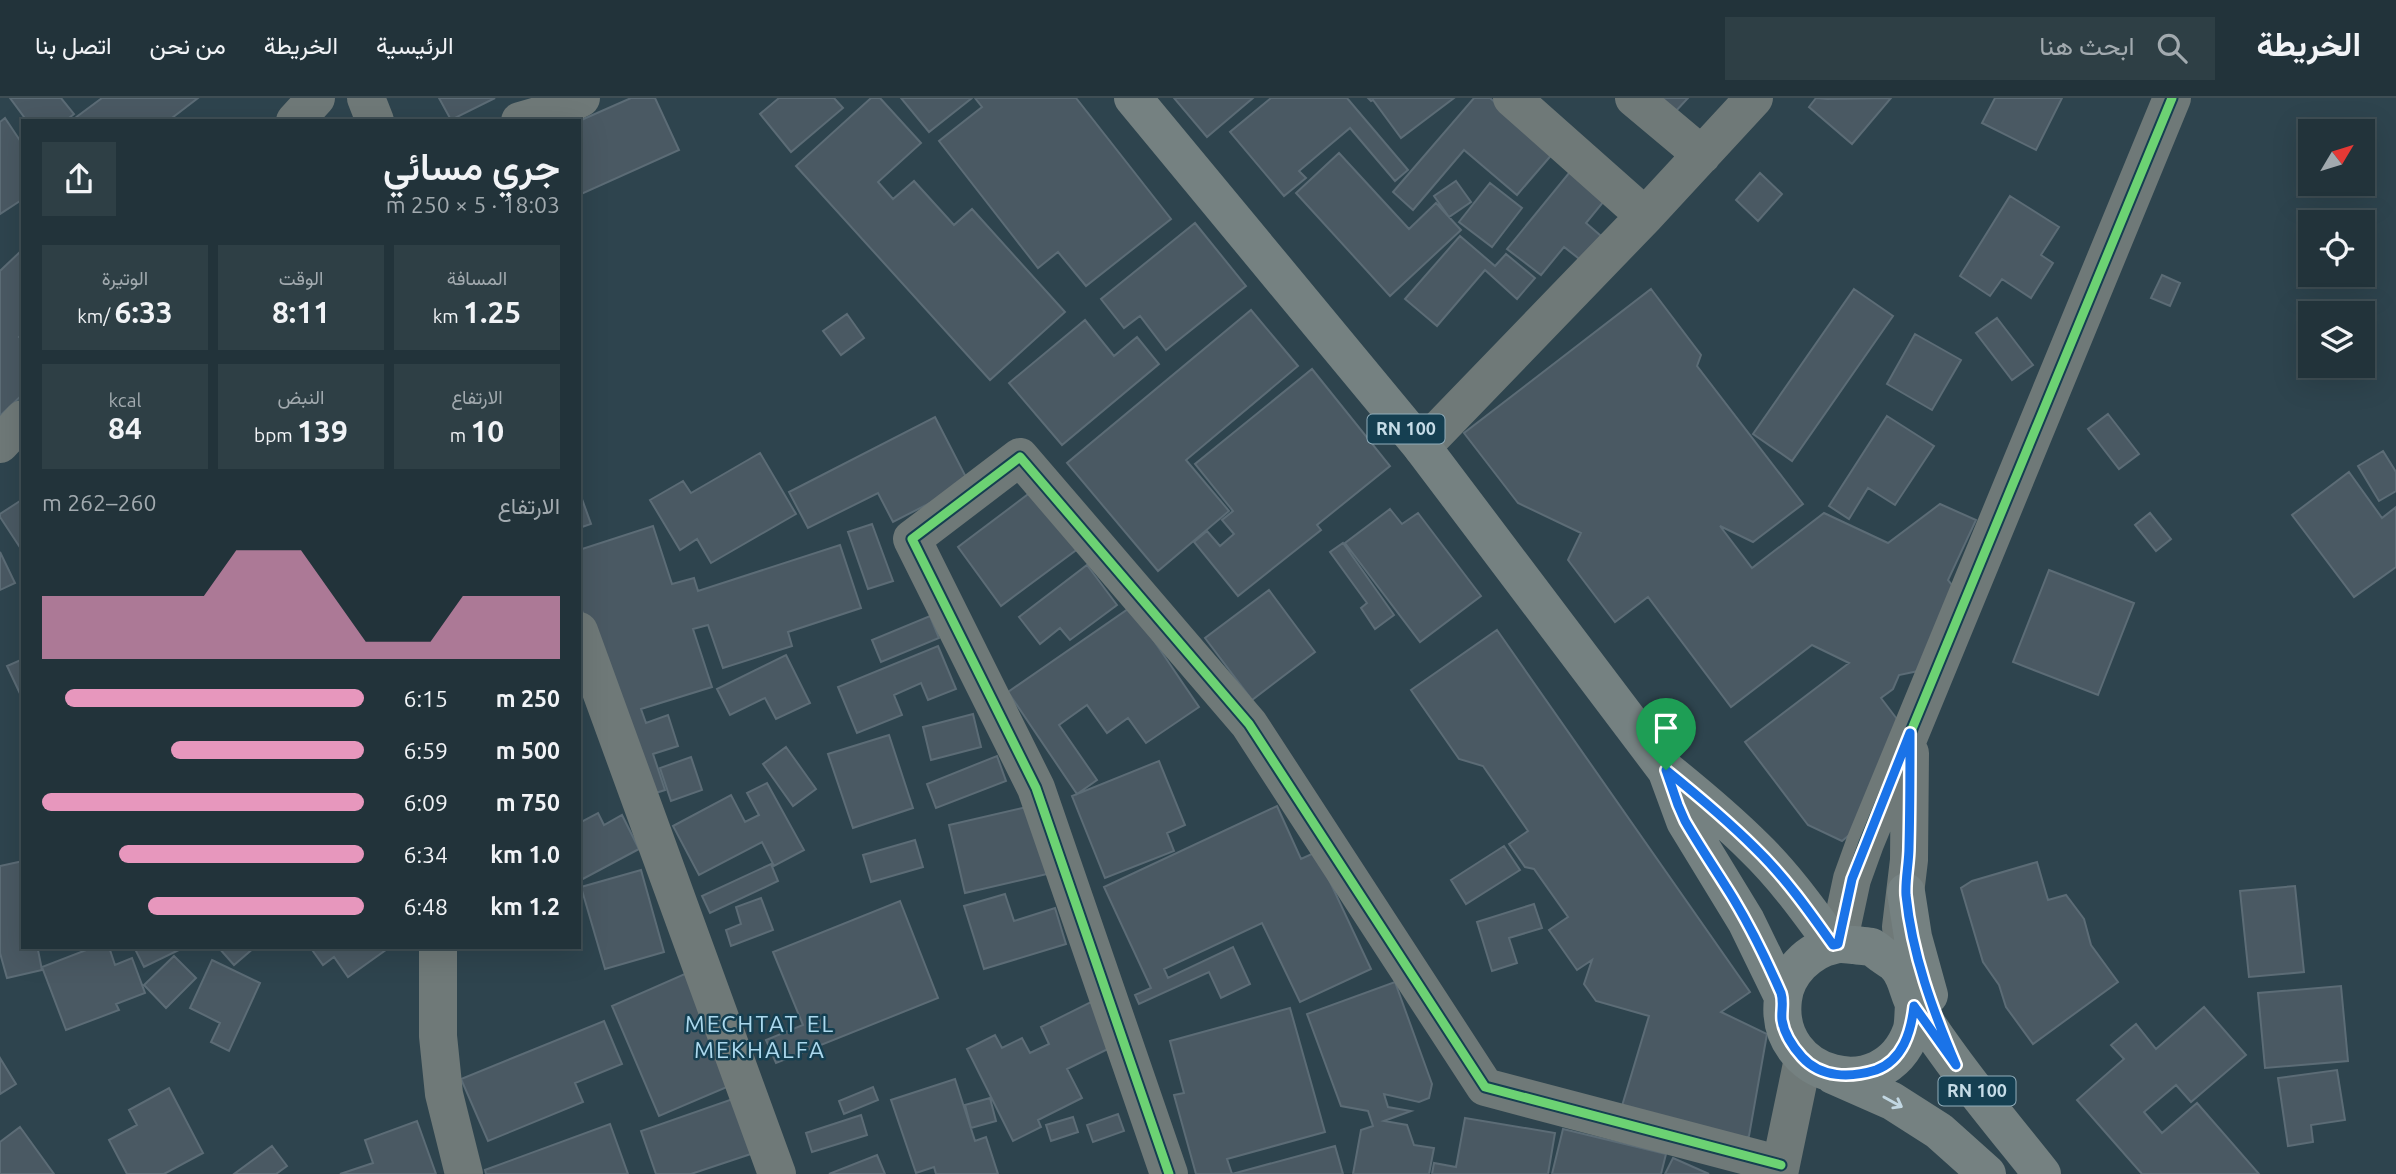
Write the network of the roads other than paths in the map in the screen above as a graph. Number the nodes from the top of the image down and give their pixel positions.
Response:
1 (316, 98) edge
2 (365, 98) edge
3 (582, 98) edge
4 (1133, 98) edge
5 (1512, 98) edge
6 (1634, 98) edge
7 (1754, 98) edge
8 (2172, 98) edge
9 (297, 119) edge
10 (365, 119) edge
11 (375, 119) edge
12 (527, 119) edge
13 (1702, 155) junction
14 (1645, 216) junction
15 (21, 421) edge
16 (0, 444) edge
17 (1422, 447) junction
18 (581, 636) edge
19 (1910, 733) junction
20 (1666, 770) junction
21 (1906, 892) junction
22 (1836, 944) junction
23 (438, 949) edge
24 (1897, 965) junction
25 (1783, 997) junction
26 (1914, 1006) junction
27 (1956, 1065) junction
28 (1817, 1067) junction
29 (1780, 1170) edge
30 (464, 1174) edge
31 (777, 1174) edge
32 (1169, 1174) edge
33 (1987, 1174) edge
34 (2042, 1174) edge

1 - 9 street
2 - 10 street
2 - 11 street
3 - 12 street
4 - 17 main road, RN 100
5 - 14 street
6 - 13 street
7 - 13 street
8 - 19 street
13 - 14 street
14 - 17 street
15 - 16 street
17 - 20 main road, RN 100
18 - 31 street
19 - 21 street
19 - 22 street
20 - 22 main road, RN 100
20 - 25 main road, RN 100
21 - 24 street
21 - 27 main road
22 - 24 main road
22 - 25 main road
23 - 30 street
24 - 26 main road
25 - 28 main road
26 - 27 main road, RN 100
26 - 28 main road
27 - 34 main road, RN 100
28 - 29 street
28 -> 33 main road, RN 100
29 - 32 street

